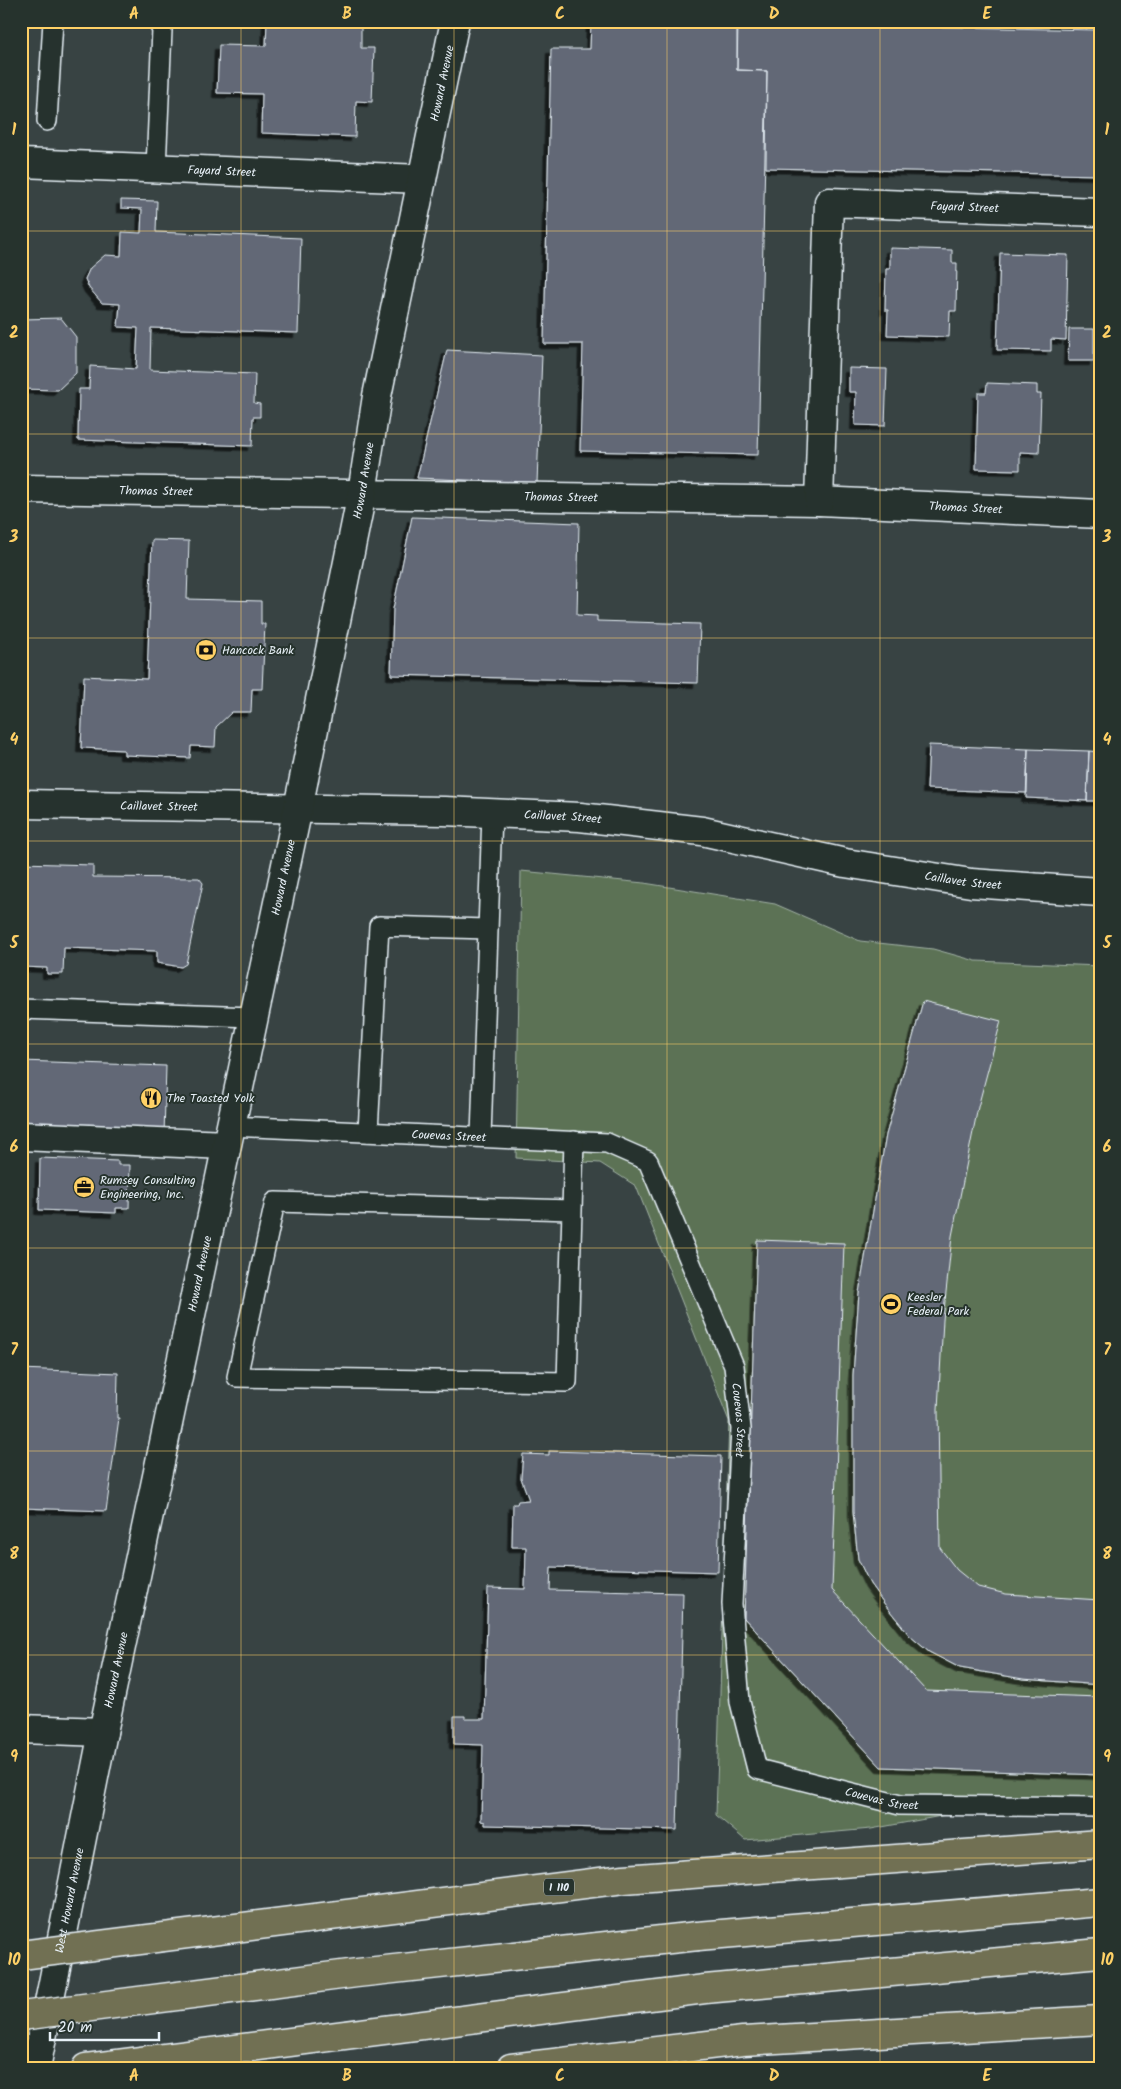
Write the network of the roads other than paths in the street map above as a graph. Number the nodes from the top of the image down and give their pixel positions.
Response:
1 (53, 21) edge
2 (157, 21) edge
3 (455, 21) edge
4 (47, 121) dead end
5 (21, 163) edge
6 (156, 168) junction
7 (422, 179) junction
8 (1100, 212) edge
9 (21, 488) edge
10 (362, 493) junction
11 (819, 501) junction
12 (1100, 514) edge
13 (21, 804) edge
14 (298, 808) junction
15 (492, 813) junction
16 (1100, 892) edge
17 (488, 929) junction
18 (21, 1008) edge
19 (254, 1017) junction
20 (368, 1132) junction
21 (228, 1135) junction
22 (21, 1136) edge
23 (481, 1137) junction
24 (574, 1141) junction
25 (572, 1210) junction
26 (21, 1729) edge
27 (103, 1732) junction
28 (1100, 1807) edge
29 (1100, 1844) edge
30 (1100, 1902) edge
31 (1100, 1953) edge
32 (21, 1955) edge
33 (21, 2016) edge
34 (1100, 2020) edge
35 (36, 2068) edge
36 (86, 2068) edge
37 (510, 2068) edge

1 - 4 lane
2 - 6 lane
3 - 7 main road, Howard Avenue
5 - 6 main road, Fayard Street
6 - 7 main road, Fayard Street
7 - 10 main road, Howard Avenue
8 - 11 main road, Fayard Street
9 - 10 main road, Thomas Street
10 - 11 main road, Thomas Street
10 - 14 main road, Howard Avenue
11 - 12 main road, Thomas Street
13 - 14 main road, Caillavet Street
14 - 15 main road, Caillavet Street
14 - 19 main road, Howard Avenue
15 - 16 main road, Caillavet Street
15 - 17 lane
17 - 20 lane
17 - 23 lane
18 - 19 lane
19 - 21 main road, Howard Avenue
20 - 21 lane, Couevas Street
20 - 23 lane, Couevas Street
21 - 22 main road, Couevas Street
21 - 27 main road, Howard Avenue
23 - 24 lane, Couevas Street
24 - 25 lane
24 - 28 lane, Couevas Street
25 - 25 lane
26 - 27 main road
27 - 35 main road, West Howard Avenue
29 - 32 highway, I 110, bridge
30 - 33 highway, bridge
31 - 36 highway
34 - 37 highway

